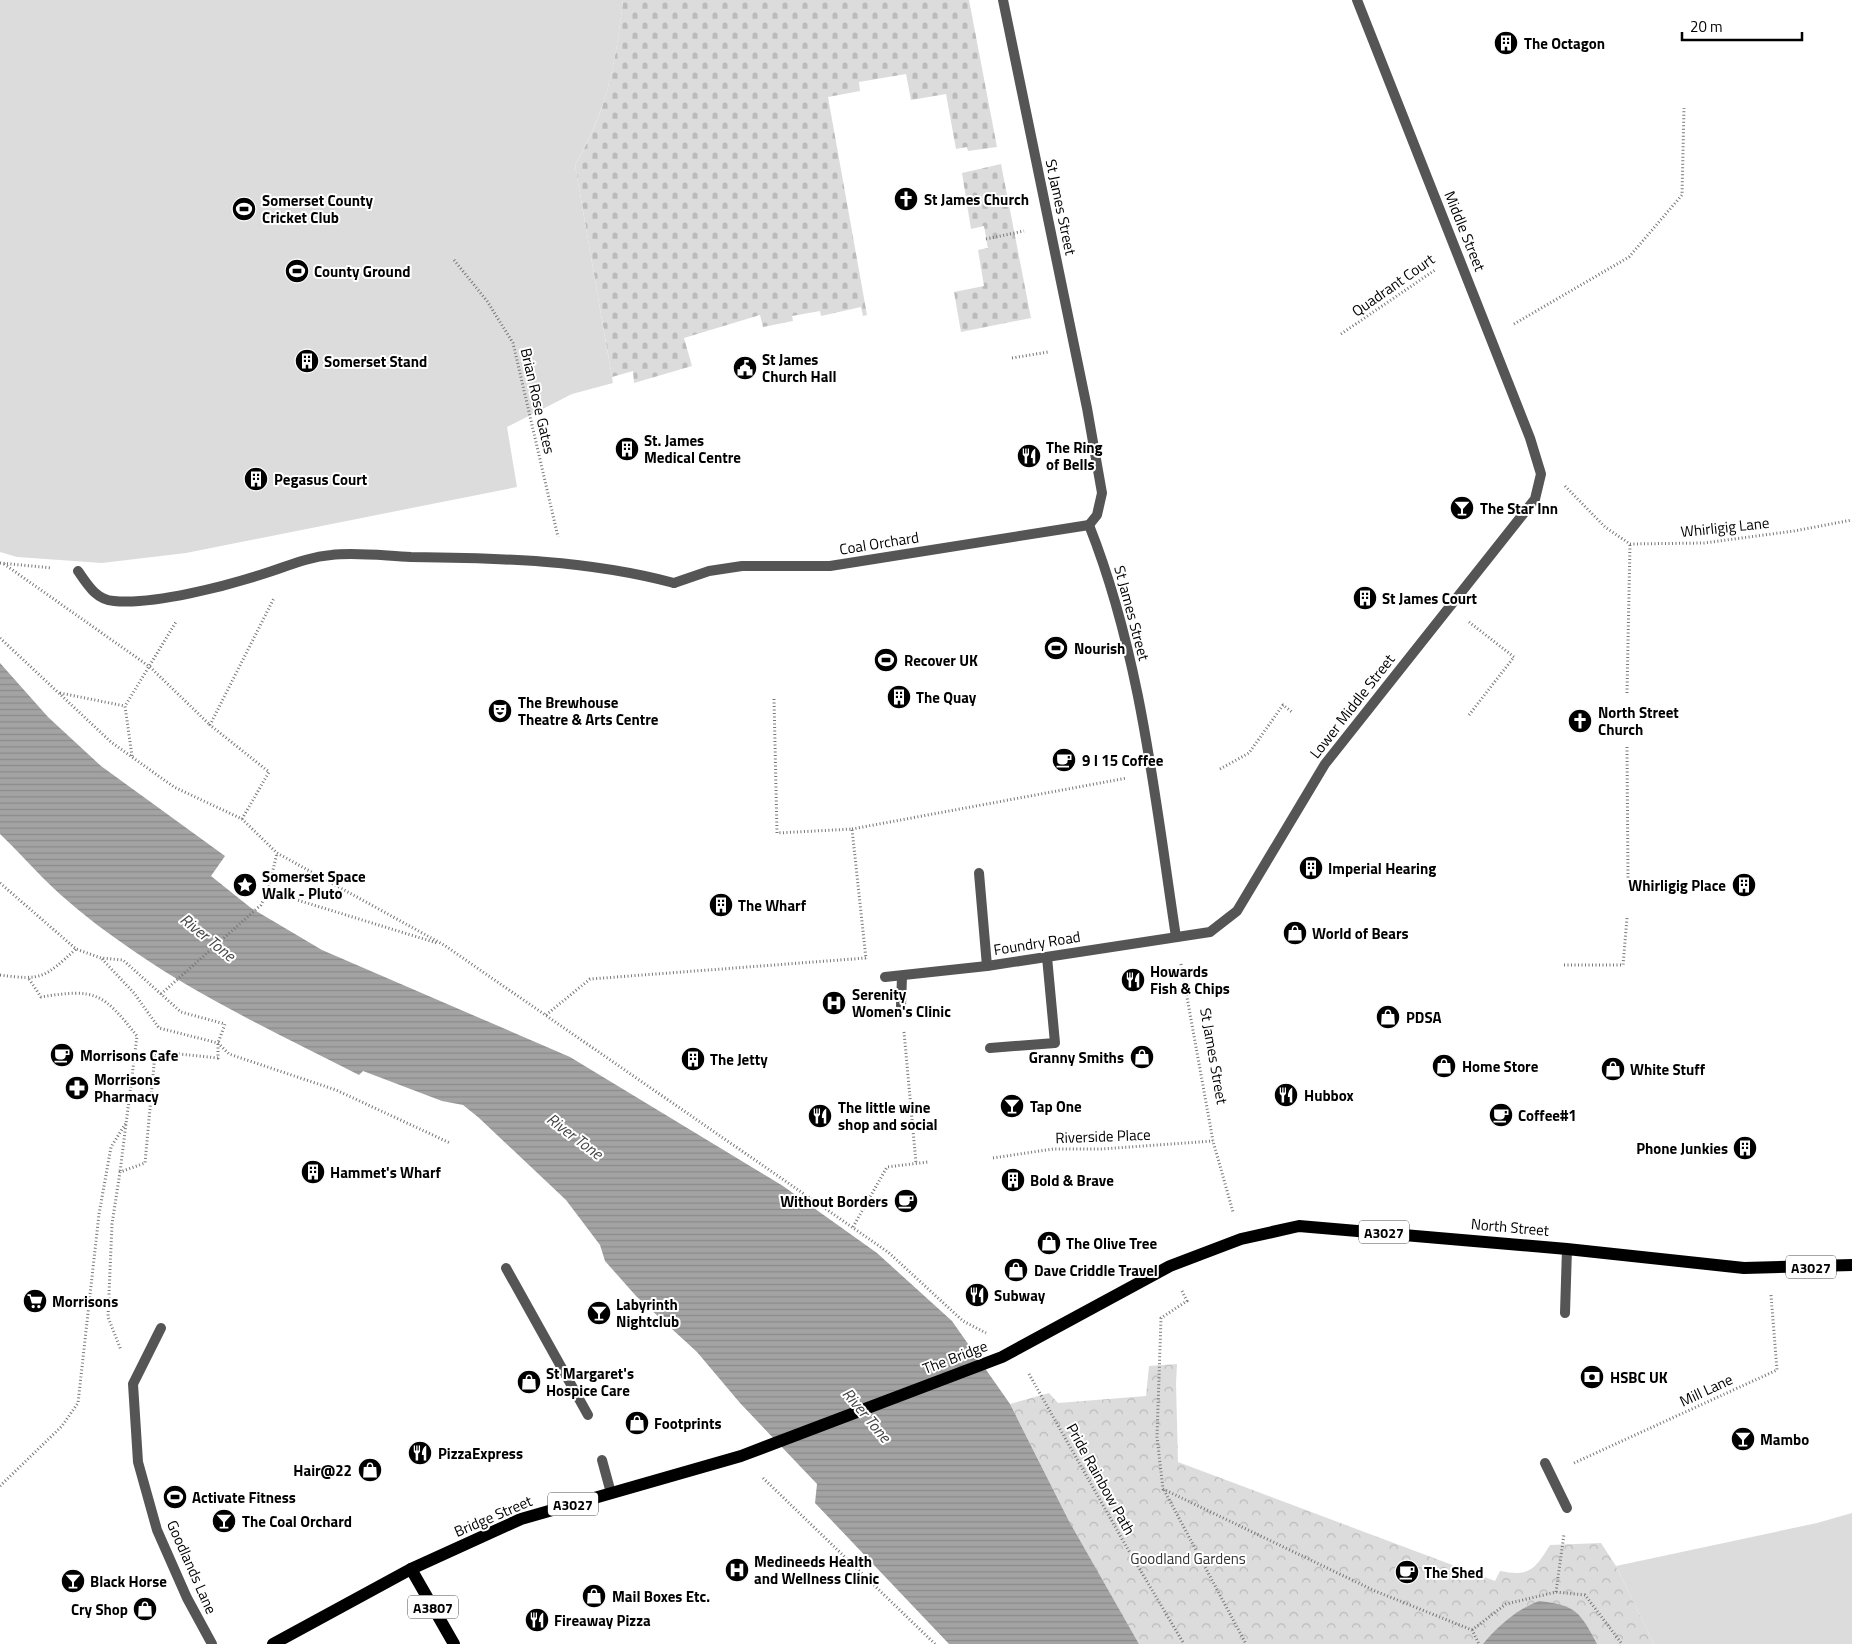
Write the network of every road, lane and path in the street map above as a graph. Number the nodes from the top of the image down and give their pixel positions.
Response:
1 (1003, 0) edge
2 (1356, 0) edge
3 (1684, 108) dead end
4 (1049, 225) junction
5 (986, 239) dead end
6 (1458, 254) junction
7 (454, 260) dead end
8 (1341, 334) dead end
9 (1491, 337) junction
10 (1074, 347) junction
11 (1012, 358) dead end
12 (1541, 474) junction
13 (1852, 520) edge
14 (1089, 526) junction
15 (1630, 544) junction
16 (292, 562) junction
17 (567, 563) junction
18 (2, 564) edge
19 (78, 571) joint
20 (195, 591) junction
21 (1450, 606) junction
22 (0, 638) edge
23 (150, 667) junction
24 (58, 692) junction
25 (1627, 692) dead end
26 (774, 699) dead end
27 (125, 706) junction
28 (1292, 712) dead end
29 (1470, 715) dead end
30 (210, 725) junction
31 (1627, 747) dead end
32 (132, 757) junction
33 (1220, 770) dead end
34 (1152, 773) junction
35 (242, 819) junction
36 (852, 829) junction
37 (278, 853) junction
38 (979, 873) dead end
39 (1628, 879) dead end
40 (0, 883) edge
41 (268, 891) junction
42 (1627, 918) dead end
43 (1176, 937) junction
44 (444, 945) junction
45 (76, 949) junction
46 (1047, 957) junction
47 (101, 958) junction
48 (1564, 965) dead end
49 (987, 966) junction
50 (0, 975) edge
51 (902, 976) junction
52 (885, 977) dead end
53 (29, 979) junction
54 (161, 994) junction
55 (901, 1006) joint
56 (546, 1015) junction
57 (218, 1043) junction
58 (990, 1048) dead end
59 (126, 1122) junction
60 (1214, 1141) junction
61 (450, 1143) dead end
62 (993, 1158) dead end
63 (928, 1162) dead end
64 (916, 1163) junction
65 (120, 1172) junction
66 (853, 1227) junction
67 (1240, 1239) junction
68 (1567, 1249) junction
69 (1852, 1265) edge
70 (1170, 1266) junction
71 (506, 1268) dead end
72 (1771, 1268) junction
73 (1564, 1313) dead end
74 (161, 1328) dead end
75 (1015, 1349) junction
76 (133, 1384) junction
77 (588, 1415) dead end
78 (741, 1456) junction
79 (602, 1460) dead end
80 (1546, 1463) dead end
81 (1551, 1473) junction
82 (0, 1486) edge
83 (1163, 1489) junction
84 (611, 1493) junction
85 (1567, 1508) joint
86 (411, 1569) junction
87 (1556, 1592) junction
88 (1472, 1630) junction
89 (212, 1644) edge
90 (273, 1644) edge
91 (454, 1644) edge
92 (935, 1644) edge
93 (1184, 1644) edge
94 (1246, 1644) edge
95 (1480, 1644) edge
96 (1622, 1644) edge

1 - 4 street, St James Street
2 - 6 street, Middle Street
3 - 9 path
4 - 5 path
4 - 10 street, St James Street
6 - 8 path, Quadrant Court
6 - 9 street, Middle Street
7 - 17 path, Brian Rose Gates
9 - 12 street, Middle Street
10 - 11 path
10 - 14 street, St James Street
12 - 15 path
12 - 21 street, Lower Middle Street
13 - 15 path, Whirligig Lane
14 - 17 street, Coal Orchard
14 - 34 street, St James Street
15 - 25 path
16 - 17 street
16 - 20 street
16 - 30 path
18 - 19 path
18 - 23 path
19 - 20 street
20 - 23 path
21 - 29 path
21 - 43 street, Lower Middle Street
22 - 24 path
23 - 27 path
23 - 30 path
24 - 27 path
24 - 32 path
26 - 36 path
27 - 32 path
28 - 33 path
30 - 35 path
31 - 39 path
32 - 35 path
34 - 36 path
34 - 43 street, St James Street
35 - 37 path
36 - 56 path
37 - 41 path
37 - 44 path
38 - 49 street
40 - 45 path
41 - 44 path
41 - 54 path
42 - 48 path
43 - 46 street, Foundry Road
43 - 60 path, St James Street
44 - 56 path
45 - 47 path
45 - 53 path
46 - 49 street, Foundry Road
46 - 58 street
47 - 54 path
47 - 57 path
49 - 51 street, Foundry Road
50 - 53 path
51 - 52 street, Foundry Road
51 - 55 street
53 - 59 path
54 - 57 path
55 - 64 path
56 - 66 path
57 - 61 path
57 - 65 path
59 - 65 path
59 - 82 path
60 - 62 path, Riverside Place
60 - 67 path, St James Street
63 - 64 path
64 - 66 path
65 - 76 path
66 - 75 path
67 - 68 main road, North Street / A3027
67 - 70 main road, North Street / A3027
68 - 72 main road, North Street / A3027
68 - 73 street
69 - 72 main road, North Street / A3027
70 - 75 main road, The Bridge / A3027
70 - 83 path
71 - 77 street
72 - 81 path, Mill Lane
74 - 76 street
75 - 78 main road, The Bridge / A3027
75 - 93 path, Pride Rainbow Path
76 - 89 street, Goodlands Lane
78 - 84 main road, Bridge Street / A3027
78 - 92 path
79 - 84 street
80 - 81 street
81 - 85 street
83 - 88 path
83 - 94 path
84 - 86 main road, Bridge Street / A3027
85 - 87 path
86 - 90 main road, Bridge Street / A3027
86 - 91 main road, A3807
87 - 88 path
87 - 96 path
88 - 95 path

